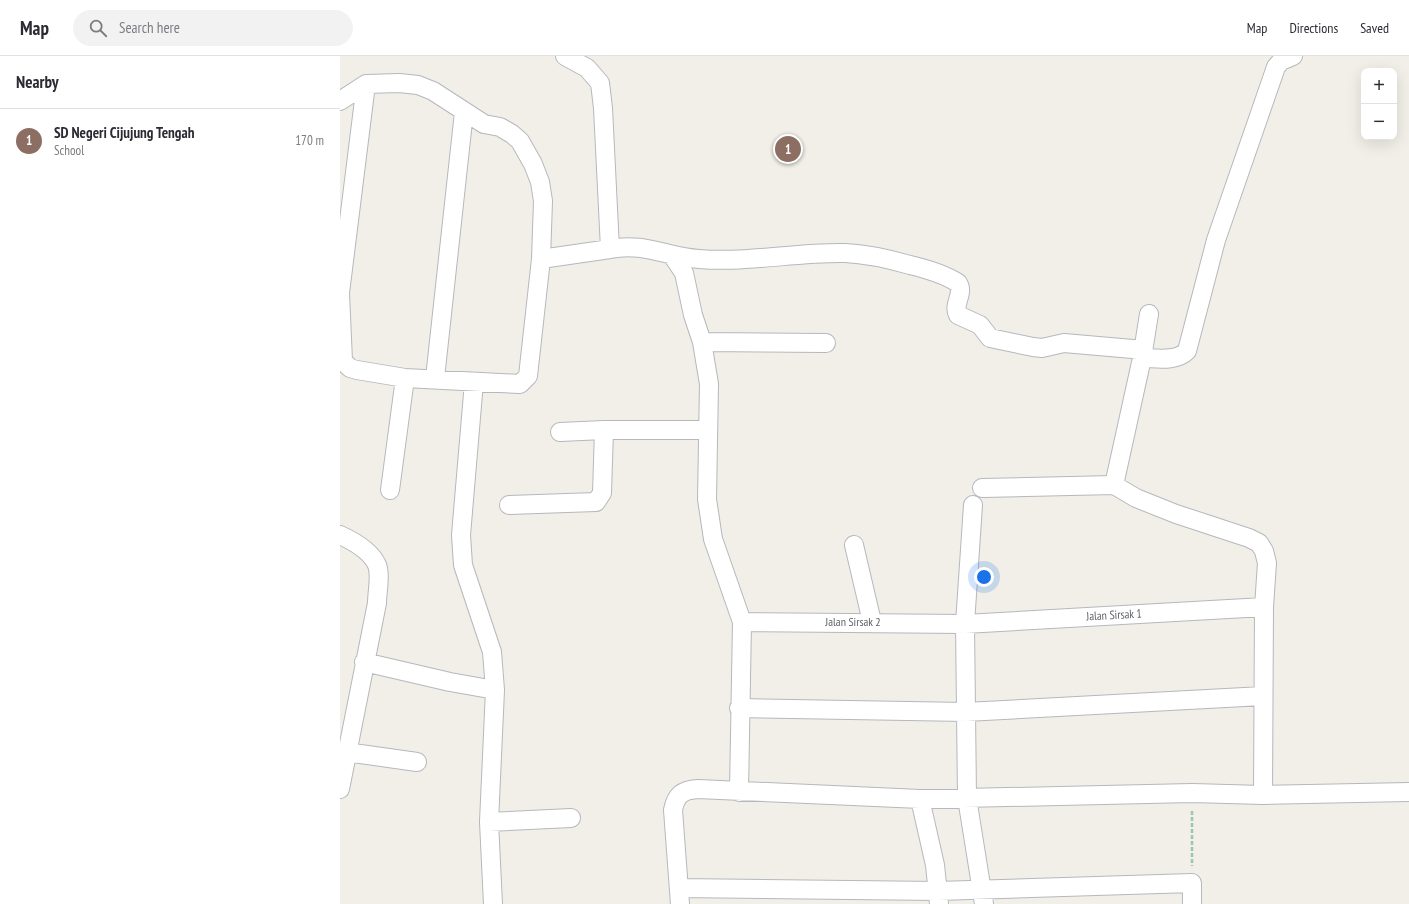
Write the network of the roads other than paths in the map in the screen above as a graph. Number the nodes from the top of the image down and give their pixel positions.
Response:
1 (565, 56) edge
2 (1292, 56) edge
3 (366, 84) junction
4 (340, 101) edge
5 (464, 112) junction
6 (610, 249) junction
7 (672, 256) junction
8 (541, 258) junction
9 (1150, 314) dead end
10 (702, 342) junction
11 (826, 343) dead end
12 (1143, 354) junction
13 (405, 378) junction
14 (435, 378) junction
15 (474, 382) junction
16 (604, 430) junction
17 (707, 430) junction
18 (560, 432) dead end
19 (1114, 485) junction
20 (982, 488) dead end
21 (390, 490) dead end
22 (509, 505) dead end
23 (973, 505) dead end
24 (340, 535) edge
25 (854, 545) dead end
26 (1264, 607) junction
27 (742, 622) junction
28 (872, 622) junction
29 (965, 624) junction
30 (364, 662) junction
31 (495, 690) junction
32 (1263, 696) junction
33 (739, 708) junction
34 (966, 712) junction
35 (346, 752) junction
36 (417, 762) dead end
37 (340, 789) edge
38 (739, 792) junction
39 (1409, 792) edge
40 (1263, 795) junction
41 (967, 798) junction
42 (920, 799) junction
43 (571, 818) dead end
44 (489, 822) junction
45 (679, 896) edge
46 (984, 896) edge
47 (938, 897) edge
48 (493, 904) edge
49 (1192, 904) edge

1 - 6 street
2 - 12 street
3 - 4 street
3 - 5 street
3 - 13 street
5 - 8 street
5 - 14 street
6 - 7 street
6 - 8 street
7 - 10 street
7 - 12 street
8 - 15 street
9 - 12 street
10 - 11 street
10 - 17 street
12 - 19 street
13 - 14 street
13 - 21 street
14 - 15 street
15 - 31 street
16 - 17 street
16 - 18 street
16 - 22 street
17 - 27 street
19 - 20 street
19 - 26 street
23 - 29 street
24 - 30 street
25 - 28 street
26 - 29 street, Jalan Sirsak 1
26 - 32 street
27 - 28 street, Jalan Sirsak 2
27 - 33 street
28 - 29 street, Jalan Sirsak 2
29 - 34 street
30 - 31 street
30 - 35 street
31 - 44 street
32 - 34 street
32 - 40 street
33 - 34 street
33 - 38 street
34 - 41 street
35 - 36 street
35 - 37 street
38 - 42 street
38 - 45 street
39 - 40 street
40 - 41 street
41 - 42 street
41 - 46 street
42 - 47 street
43 - 44 street
44 - 48 street
45 - 47 street
46 - 47 street
46 - 49 street

